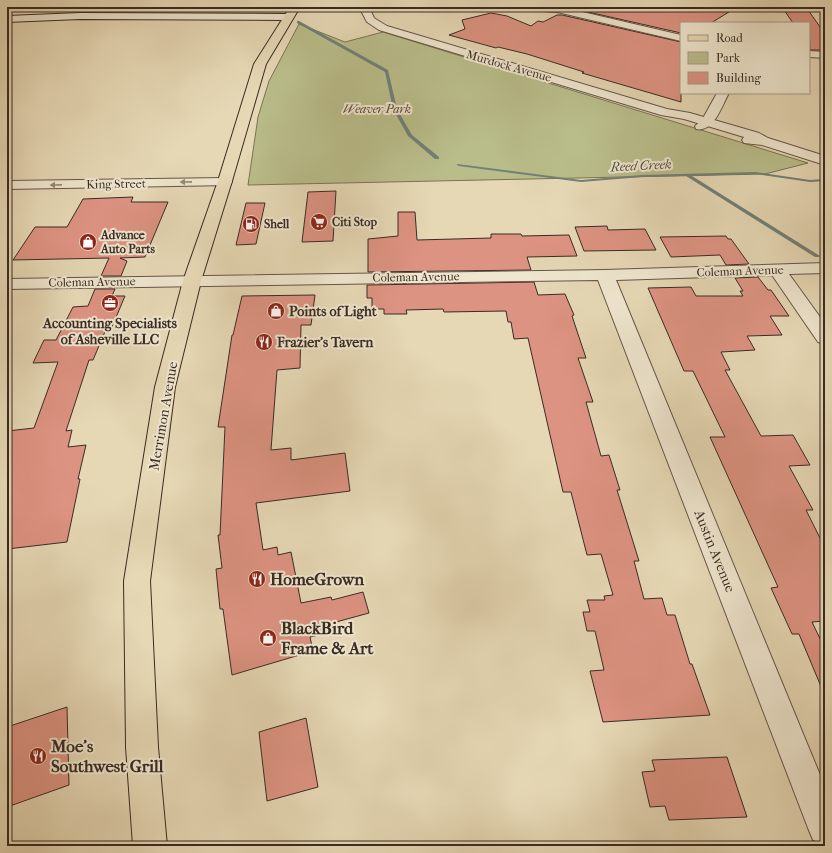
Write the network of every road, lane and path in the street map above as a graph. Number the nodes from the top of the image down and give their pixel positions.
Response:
1 (364, 7) edge
2 (530, 7) edge
3 (571, 7) edge
4 (557, 10) junction
5 (291, 12) edge
6 (543, 18) dead end
7 (7, 19) edge
8 (680, 38) edge
9 (810, 54) edge
10 (825, 55) edge
11 (722, 94) edge
12 (704, 124) junction
13 (825, 160) edge
14 (224, 182) junction
15 (7, 185) edge
16 (825, 268) edge
17 (777, 270) junction
18 (605, 275) junction
19 (192, 281) junction
20 (7, 284) edge
21 (825, 338) edge
22 (825, 828) edge
23 (150, 846) edge

1 - 12 street, Murdock Avenue
2 - 4 street
3 - 4 street
4 - 6 street
4 - 8 street
5 - 7 street
5 - 14 main road, Merrimon Avenue
9 - 10 street
11 - 12 street
12 - 13 street, Murdock Avenue
14 -> 15 street, King Street
14 - 19 main road, Merrimon Avenue
16 - 17 street, Coleman Avenue
17 - 18 street, Coleman Avenue
17 - 21 street
18 - 19 street, Coleman Avenue
18 - 22 street, Austin Avenue
19 - 20 street, Coleman Avenue
19 - 23 main road, Merrimon Avenue

